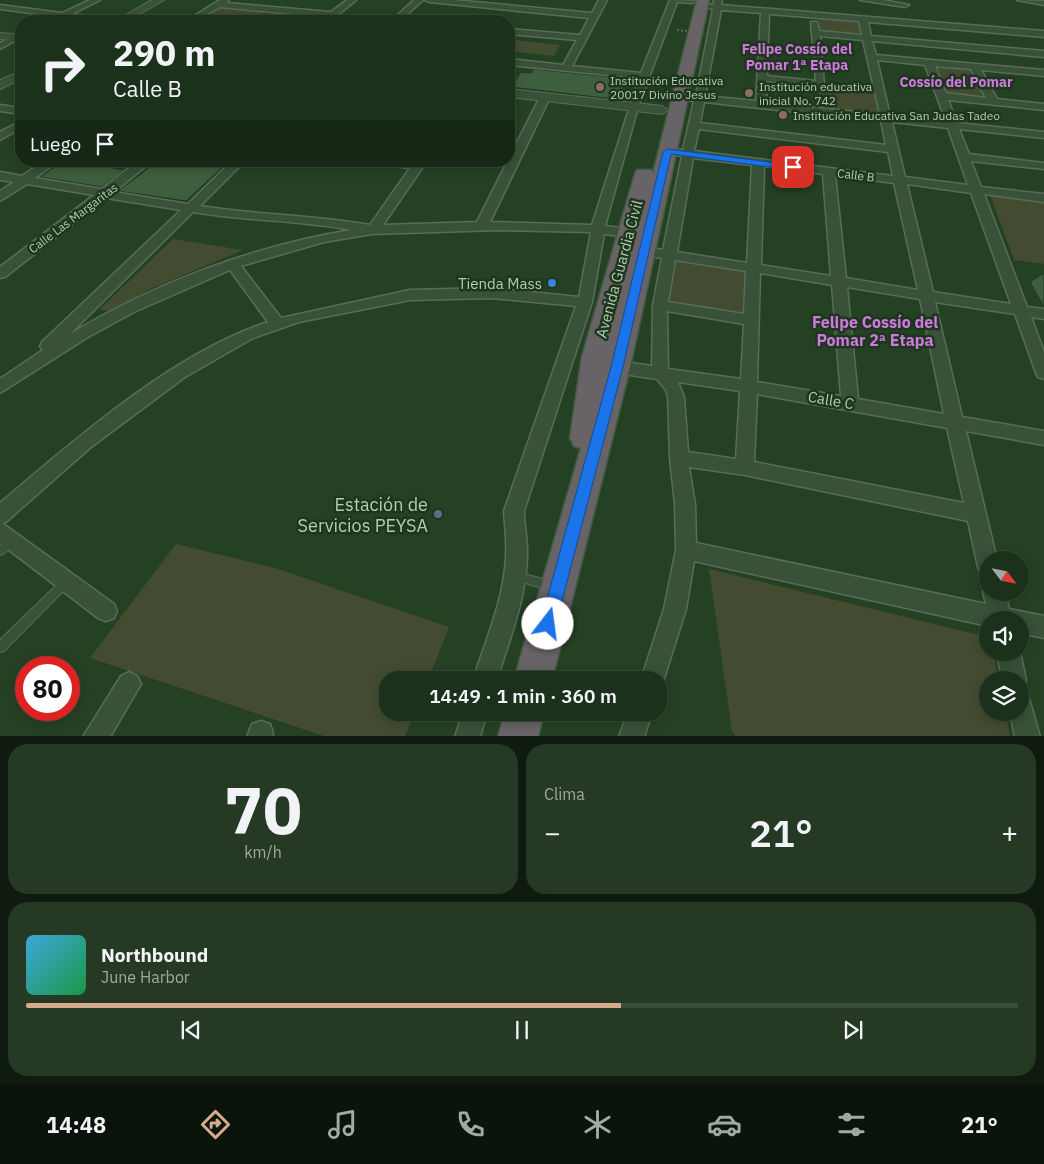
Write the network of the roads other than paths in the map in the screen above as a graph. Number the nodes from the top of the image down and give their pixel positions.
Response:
1 (27, 0) edge
2 (96, 0) edge
3 (158, 0) edge
4 (287, 0) edge
5 (352, 0) edge
6 (419, 0) edge
7 (429, 0) edge
8 (603, 0) edge
9 (782, 0) edge
10 (864, 0) edge
11 (1021, 0) edge
12 (221, 2) edge
13 (697, 2) edge
14 (905, 3) edge
15 (1044, 3) edge
16 (3, 9) edge
17 (273, 10) junction
18 (765, 10) junction
19 (777, 12) junction
20 (63, 15) joint
21 (131, 15) edge
22 (200, 15) edge
23 (265, 15) edge
24 (332, 15) joint
25 (403, 15) edge
26 (813, 15) junction
27 (595, 16) junction
28 (863, 19) junction
29 (905, 23) junction
30 (515, 32) edge
31 (815, 33) junction
32 (1044, 34) edge
33 (0, 36) edge
34 (868, 37) junction
35 (15, 38) edge
36 (582, 38) junction
37 (15, 40) edge
38 (0, 46) edge
39 (1044, 54) edge
40 (873, 57) junction
41 (929, 62) junction
42 (515, 63) edge
43 (975, 66) junction
44 (566, 68) junction
45 (1039, 73) edge
46 (644, 76) junction
47 (15, 77) edge
48 (762, 78) junction
49 (0, 85) edge
50 (1044, 87) edge
51 (515, 94) edge
52 (942, 96) junction
53 (545, 97) junction
54 (677, 100) junction
55 (993, 102) junction
56 (761, 105) junction
57 (633, 107) junction
58 (1044, 107) edge
59 (0, 108) edge
60 (15, 110) edge
61 (886, 118) junction
62 (694, 125) junction
63 (953, 125) junction
64 (15, 128) edge
65 (1044, 135) edge
66 (0, 137) edge
67 (892, 149) junction
68 (678, 153) junction
69 (964, 157) junction
70 (515, 158) edge
71 (758, 163) junction
72 (1044, 166) edge
73 (43, 167) edge
74 (138, 167) edge
75 (233, 167) edge
76 (417, 167) edge
77 (511, 167) edge
78 (828, 172) junction
79 (0, 176) edge
80 (24, 180) junction
81 (899, 180) junction
82 (976, 190) junction
83 (104, 194) junction
84 (0, 197) edge
85 (1044, 198) edge
86 (190, 209) junction
87 (482, 226) junction
88 (598, 228) junction
89 (373, 230) junction
90 (628, 233) junction
91 (644, 251) junction
92 (669, 255) junction
93 (233, 265) junction
94 (753, 267) junction
95 (0, 274) edge
96 (839, 283) junction
97 (926, 296) junction
98 (585, 302) junction
99 (660, 305) junction
100 (1020, 310) junction
101 (1044, 314) edge
102 (751, 320) junction
103 (278, 324) junction
104 (617, 367) junction
105 (23, 370) junction
106 (661, 372) junction
107 (1044, 373) edge
108 (748, 386) junction
109 (0, 387) edge
110 (850, 404) junction
111 (954, 422) junction
112 (1044, 438) edge
113 (680, 458) junction
114 (745, 468) junction
115 (975, 514) junction
116 (0, 515) edge
117 (4, 540) edge
118 (570, 542) junction
119 (686, 550) junction
120 (984, 551) edge
121 (514, 576) junction
122 (66, 582) junction
123 (558, 588) junction
124 (106, 611) dead end
125 (979, 614) edge
126 (1029, 624) edge
127 (1044, 627) edge
128 (0, 647) edge
129 (488, 671) edge
130 (535, 671) edge
131 (656, 671) edge
132 (129, 684) dead end
133 (472, 721) edge
134 (522, 721) edge
135 (637, 721) edge
136 (1024, 721) edge
137 (95, 736) edge
138 (467, 736) edge
139 (518, 736) edge
140 (631, 736) edge
141 (1028, 736) edge

1 - 16 street
2 - 20 street
3 - 21 street
4 - 17 street
5 - 24 street
6 - 25 street
7 - 27 street
8 - 27 street
9 - 19 street
10 - 14 street
11 - 15 street
12 - 17 street
12 - 22 street
13 - 18 street
13 - 46 street
13 - 54 highway, Avenida Guardia Civil
14 - 29 street
16 - 20 street
17 - 23 street
17 - 24 street
18 - 19 street
18 - 48 street
19 - 26 street
26 - 28 street
26 - 31 street
27 - 36 street
28 - 29 street
28 - 34 street
29 - 32 street
30 - 36 street
31 - 34 street
31 - 48 street
33 - 35 street
34 - 39 street
34 - 40 street
36 - 44 street
37 - 38 street
40 - 41 street
40 - 61 street
41 - 43 street
41 - 52 street
42 - 44 street
43 - 45 street
43 - 55 street
44 - 46 street
45 - 50 street
46 - 57 street
47 - 49 street
48 - 56 street
51 - 53 street
52 - 55 street
52 - 63 street
53 - 57 street
53 - 70 street
54 - 56 street
54 - 57 street
54 - 62 street
54 - 68 highway, Avenida Guardia Civil
54 - 90 highway, Avenida Guardia Civil
55 - 58 street
56 - 61 street
57 - 88 street
59 - 60 street
61 - 63 street
61 - 67 street
62 - 67 street
62 - 68 street
63 - 65 street
63 - 69 street
64 - 66 street
67 - 81 street
68 - 71 street, Calle B
68 - 91 highway, Avenida Guardia Civil
68 - 92 street
69 - 72 street
69 - 82 street
71 - 78 street, Calle B
71 - 94 street
73 - 80 street
74 - 83 street, Calle Las Margaritas
75 - 86 street
76 - 89 street
77 - 87 street
78 - 81 street, Calle B
78 - 96 street
79 - 80 street
80 - 83 street
80 - 84 street
81 - 82 street, Calle B
81 - 97 street
82 - 85 street, Calle B
82 - 100 street
83 - 86 street
83 - 95 street, Calle Las Margaritas
86 - 89 street
86 - 105 street
87 - 88 street
87 - 89 street
88 - 90 street
88 - 98 street
89 - 93 street
90 - 118 highway, Avenida Guardia Civil
91 - 92 street
91 - 104 highway, Avenida Guardia Civil
92 - 94 street
92 - 99 street
93 - 103 street
93 - 105 street
94 - 96 street
94 - 102 street
96 - 97 street
96 - 110 street
97 - 100 street
97 - 111 street
98 - 103 street
98 - 121 street
99 - 102 street
99 - 106 street
100 - 101 street
100 - 107 street
102 - 108 street
103 - 116 street
104 - 106 street, Calle C
104 - 118 highway, Avenida Guardia Civil
105 - 109 street
106 - 108 street, Calle C
106 - 113 street
108 - 110 street, Calle C
108 - 114 street
110 - 111 street, Calle C
111 - 112 street, Calle C
111 - 115 street
113 - 114 street
113 - 119 street
114 - 115 street
115 - 120 street
117 - 122 street
118 - 123 highway, Avenida Guardia Civil
119 - 125 street
119 - 131 street
121 - 123 lane
121 - 129 street
122 - 124 street
122 - 128 lane
123 - 130 highway, Avenida Guardia Civil
126 - 127 street
132 - 137 street
133 - 138 street
134 - 139 highway
135 - 140 street
136 - 141 street

